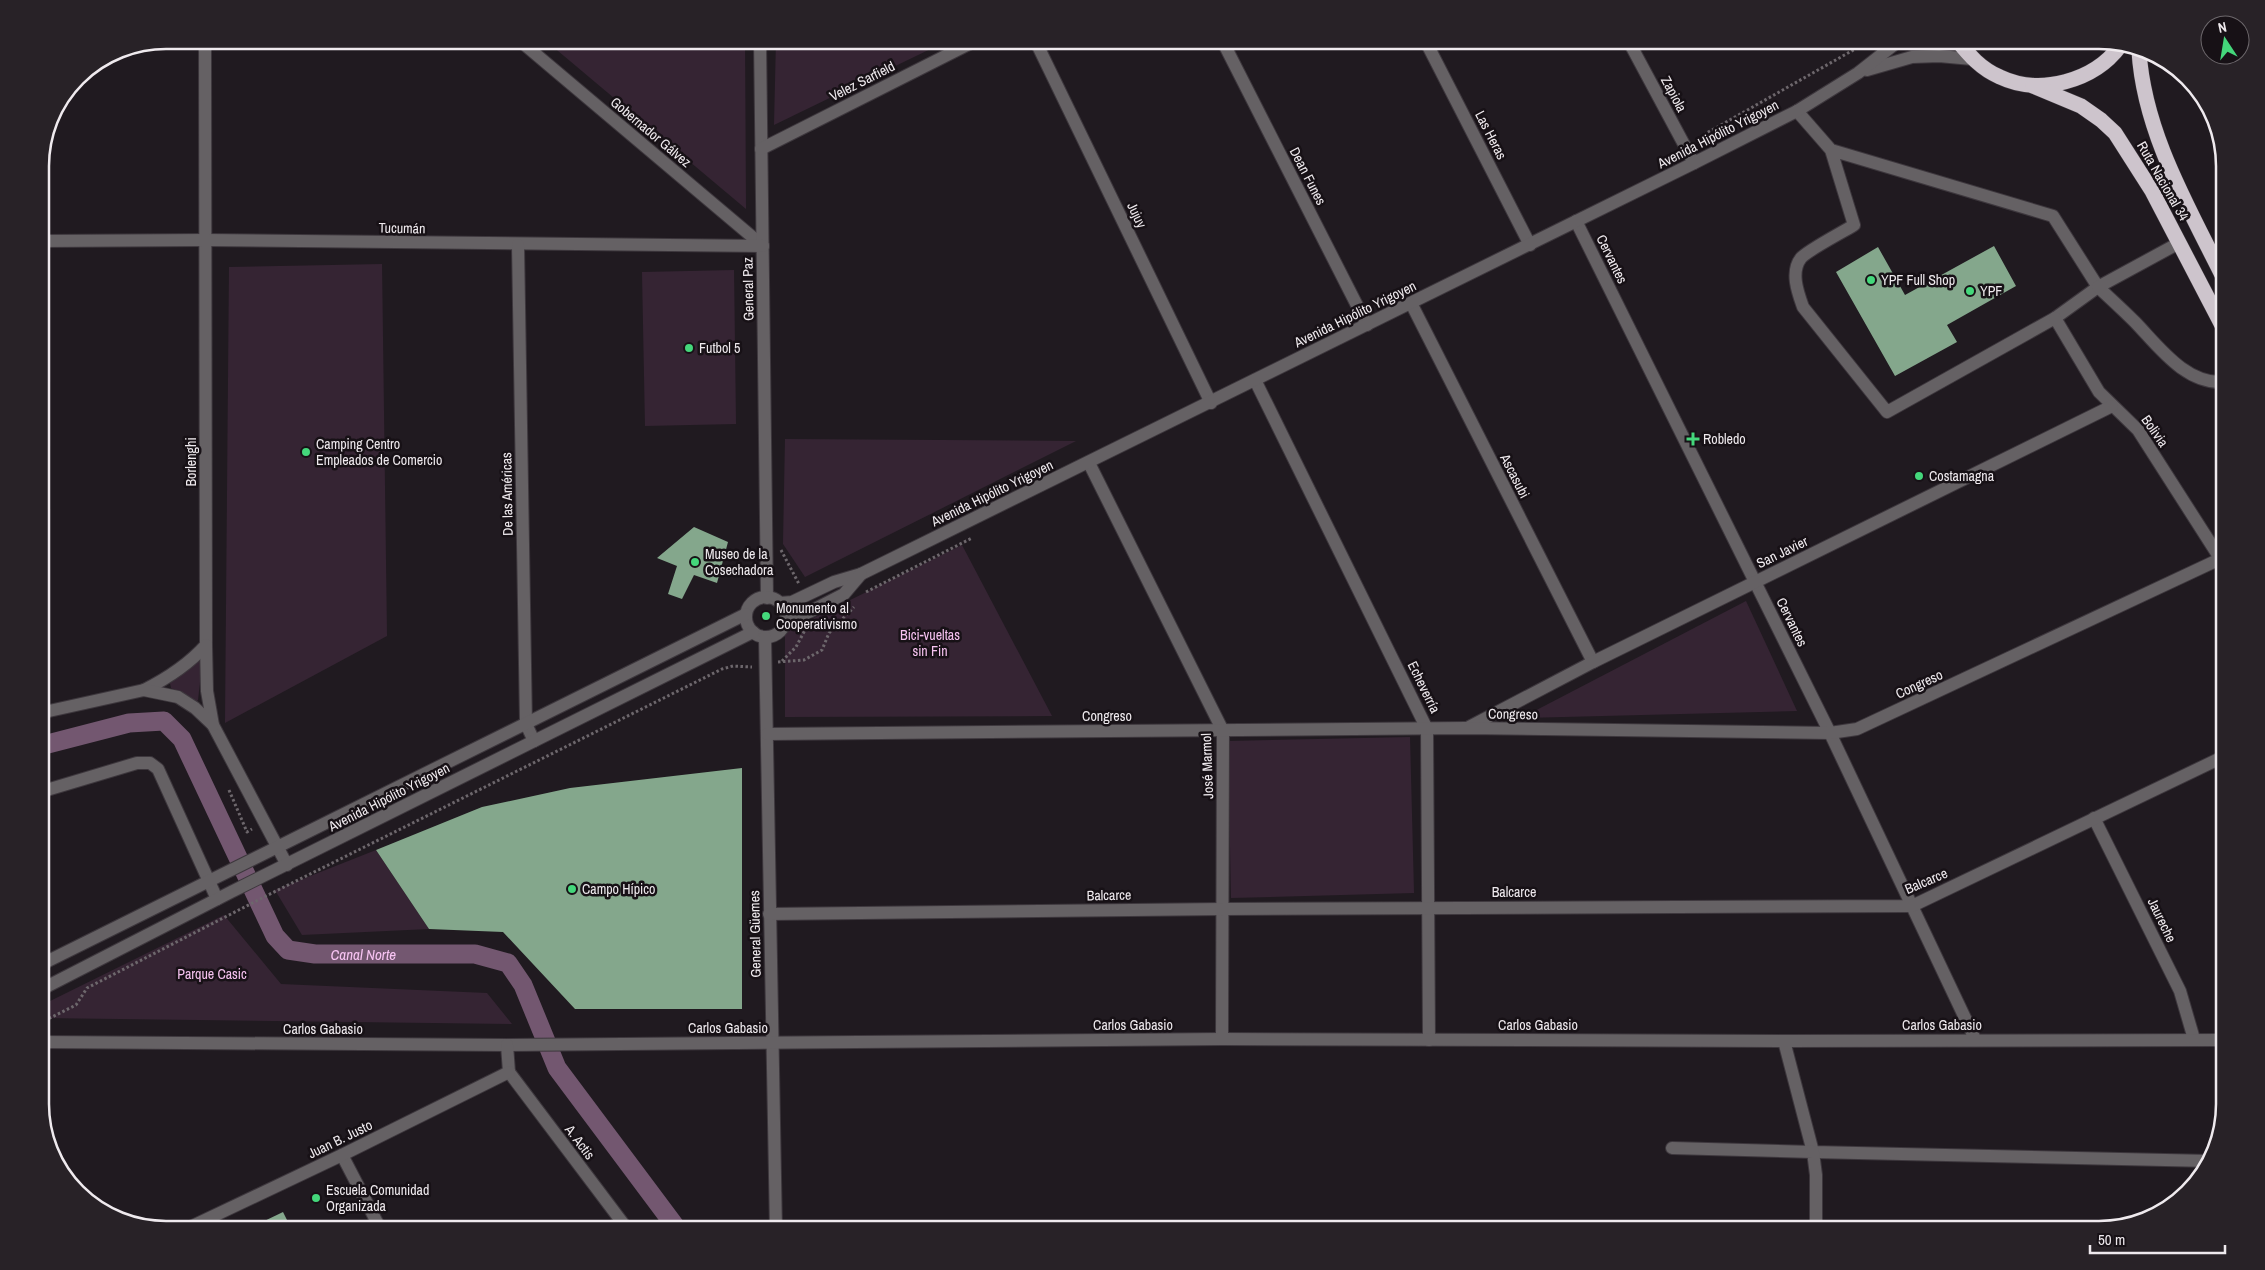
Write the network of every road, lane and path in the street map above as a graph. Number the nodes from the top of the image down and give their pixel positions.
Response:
1 (205, 49) edge
2 (531, 49) edge
3 (760, 49) edge
4 (959, 49) edge
5 (1039, 49) edge
6 (1227, 49) edge
7 (1430, 49) edge
8 (1633, 49) edge
9 (1889, 49) edge
10 (1964, 49) edge
11 (2115, 50) edge
12 (2139, 56) edge
13 (1972, 59) junction
14 (1858, 73) junction
15 (2033, 86) junction
16 (1798, 111) junction
17 (761, 149) junction
18 (1831, 150) junction
19 (1694, 163) junction
20 (1576, 221) junction
21 (206, 240) junction
22 (49, 241) edge
23 (2179, 243) junction
24 (1530, 244) junction
25 (518, 245) junction
26 (762, 246) junction
27 (2216, 263) edge
28 (2098, 287) junction
29 (1411, 303) junction
30 (2216, 314) edge
31 (2055, 318) junction
32 (1367, 325) junction
33 (1255, 380) junction
34 (2216, 382) edge
35 (1211, 403) junction
36 (2112, 406) junction
37 (1089, 462) junction
38 (2216, 554) edge
39 (2216, 566) edge
40 (861, 574) junction
41 (1755, 581) junction
42 (767, 598) junction
43 (780, 603) junction
44 (746, 614) junction
45 (784, 625) junction
46 (759, 635) junction
47 (206, 644) junction
48 (1593, 662) junction
49 (144, 690) junction
50 (49, 712) edge
51 (526, 724) junction
52 (213, 725) junction
53 (1466, 728) junction
54 (1427, 729) junction
55 (1223, 730) junction
56 (767, 734) junction
57 (1830, 734) junction
58 (534, 741) junction
59 (2216, 760) edge
60 (226, 781) dead end
61 (49, 789) edge
62 (2094, 818) junction
63 (264, 823) junction
64 (276, 847) junction
65 (314, 851) junction
66 (286, 865) junction
67 (324, 868) dead end
68 (209, 880) junction
69 (268, 895) dead end
70 (217, 899) junction
71 (1912, 906) junction
72 (1430, 907) junction
73 (1223, 908) junction
74 (770, 914) junction
75 (49, 960) edge
76 (49, 985) edge
77 (49, 1018) edge
78 (1222, 1039) junction
79 (1974, 1039) junction
80 (1429, 1040) junction
81 (2194, 1040) junction
82 (2216, 1040) edge
83 (1784, 1041) junction
84 (49, 1042) edge
85 (773, 1043) junction
86 (513, 1045) junction
87 (509, 1072) junction
88 (1672, 1148) dead end
89 (1813, 1152) junction
90 (342, 1155) junction
91 (2202, 1161) edge
92 (203, 1221) edge
93 (376, 1221) edge
94 (621, 1221) edge
95 (776, 1221) edge
96 (1816, 1221) edge

1 - 21 street, Borlenghi
2 - 26 street, Gobernador Gálvez
3 - 17 street, General Paz
4 - 17 street, Velez Sarfield
5 - 35 street, Jujuy
6 - 32 street, Dean Funes
7 - 24 street, Las Heras
8 - 19 street, Zapiola
9 - 14 street, Avenida Hipólito Yrigoyen
10 - 13 highway, Ruta Nacional 34
11 - 15 highway, Ruta Nacional 34
12 - 27 highway, Ruta Nacional 34
13 - 14 street, Avenida Hipólito Yrigoyen
13 - 15 highway, Ruta Nacional 34
14 - 16 street, Avenida Hipólito Yrigoyen
15 - 23 highway, Ruta Nacional 34
16 - 18 street
16 - 19 street, Avenida Hipólito Yrigoyen
17 - 26 street, General Paz
18 - 28 street
18 - 31 street
19 - 20 street, Avenida Hipólito Yrigoyen
20 - 24 street, Avenida Hipólito Yrigoyen
20 - 41 street, Cervantes
21 - 22 street, Tucumán
21 - 25 street, Tucumán
21 - 47 street, Borlenghi
23 - 28 street
23 - 30 highway, Ruta Nacional 34
24 - 29 street, Avenida Hipólito Yrigoyen
25 - 26 street, Tucumán
25 - 51 street, De las Américas
26 - 42 street, General Paz
28 - 31 street
28 - 34 street
29 - 32 street, Avenida Hipólito Yrigoyen
29 - 48 street, Ascasubi
31 - 36 street, Bolivia
32 - 33 street, Avenida Hipólito Yrigoyen
33 - 35 street, Avenida Hipólito Yrigoyen
33 - 54 street, Echeverría
35 - 37 street, Avenida Hipólito Yrigoyen
36 - 38 street, Bolivia
36 - 41 street, San Javier
37 - 40 street, Avenida Hipólito Yrigoyen
37 - 55 street, José Marmol
39 - 57 street, Congreso
40 - 43 street, Avenida Hipólito Yrigoyen
40 - 45 street, Avenida Hipólito Yrigoyen
41 - 48 street, San Javier
41 - 57 street, Cervantes
42 - 43 street
42 - 44 street, Avenida Hipólito Yrigoyen
43 - 45 street
44 - 46 street
44 - 51 street, Avenida Hipólito Yrigoyen
45 - 46 street, Avenida Hipólito Yrigoyen
46 - 56 street, General Güemes
46 - 58 street, Avenida Hipólito Yrigoyen
47 - 49 street
47 - 52 street, Borlenghi
48 - 53 street, San Javier
49 - 50 street
49 - 52 street
51 - 58 street, De las Américas
51 - 64 street, Avenida Hipólito Yrigoyen
52 - 63 street, Borlenghi
53 - 54 street, Congreso
53 - 57 street, Congreso
54 - 55 street, Congreso
54 - 72 street, Echeverría
55 - 56 street, Congreso
55 - 73 street, José Marmol
56 - 74 street, General Güemes
57 - 71 street, Cervantes
58 - 65 street, Avenida Hipólito Yrigoyen
59 - 62 street, Balcarce
60 - 63 path
61 - 68 street
62 - 71 street, Balcarce
62 - 81 street, Jaureche
63 - 64 street, Borlenghi
64 - 66 street, Borlenghi
64 - 68 street, Avenida Hipólito Yrigoyen
65 - 66 street, Avenida Hipólito Yrigoyen
65 - 67 path
66 - 70 street, Avenida Hipólito Yrigoyen
68 - 70 street
68 - 75 street, Avenida Hipólito Yrigoyen
69 - 77 path
70 - 76 street, Avenida Hipólito Yrigoyen
71 - 72 street, Balcarce
71 - 79 street, Cervantes
72 - 73 street, Balcarce
72 - 80 street, Echeverría
73 - 74 street, Balcarce
73 - 78 street, José Marmol
74 - 85 street, General Güemes
78 - 80 street, Carlos Gabasio
78 - 85 street, Carlos Gabasio
79 - 81 street, Carlos Gabasio
79 - 83 street, Carlos Gabasio
80 - 83 street, Carlos Gabasio
81 - 82 street, Carlos Gabasio
83 - 89 street
84 - 86 street, Carlos Gabasio
85 - 86 street, Carlos Gabasio
85 - 95 street, General Güemes
86 - 87 street
87 - 90 street, Juan B. Justo
87 - 94 street, A. Actis
88 - 89 street
89 - 91 street
89 - 96 street
90 - 92 street, Juan B. Justo
90 - 93 street

